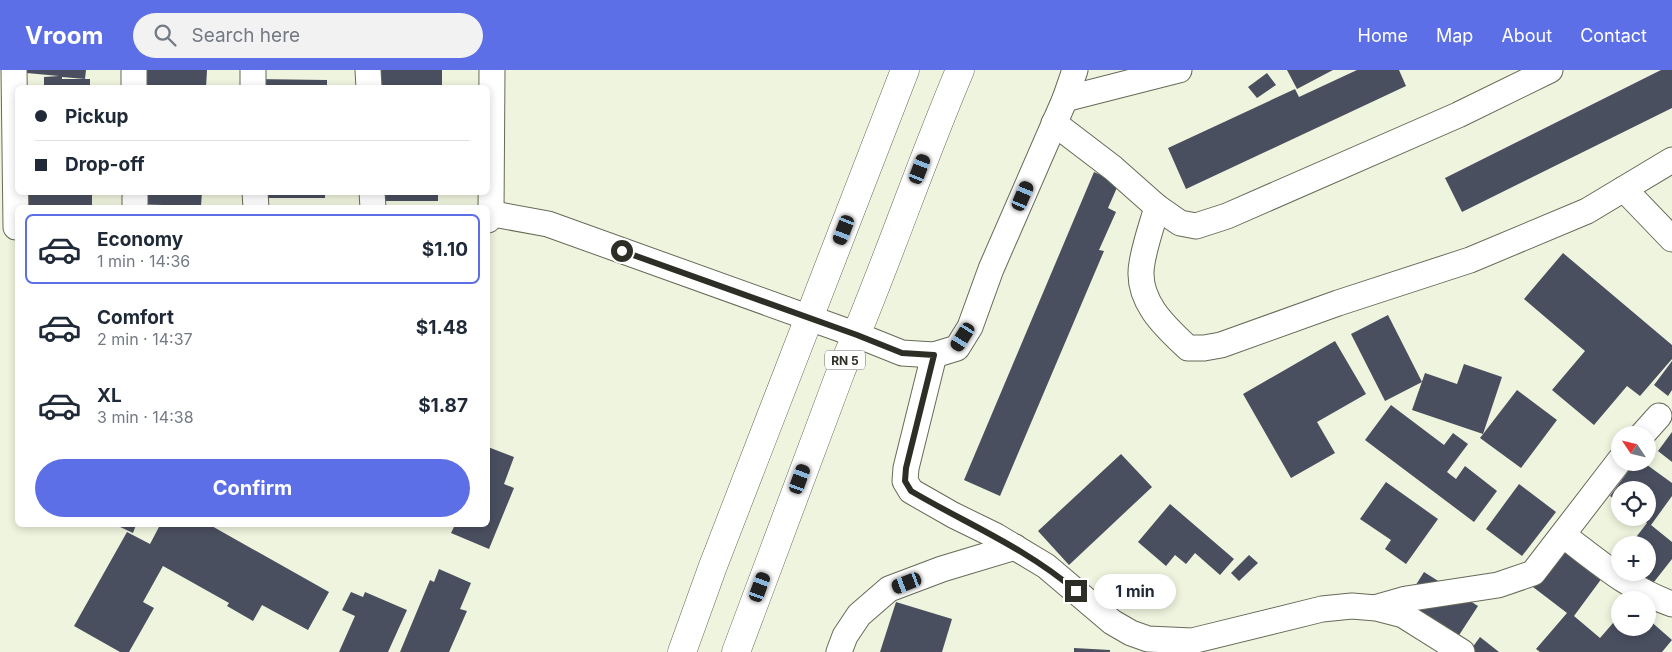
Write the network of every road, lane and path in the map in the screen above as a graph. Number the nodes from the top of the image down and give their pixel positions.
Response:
1 (14, 70) edge
2 (134, 70) edge
3 (253, 70) edge
4 (368, 70) edge
5 (492, 70) edge
6 (905, 70) edge
7 (960, 70) edge
8 (1075, 70) edge
9 (1179, 70) edge
10 (1550, 70) edge
11 (134, 85) edge
12 (253, 85) edge
13 (369, 85) edge
14 (1065, 99) junction
15 (1054, 123) junction
16 (1672, 160) edge
17 (490, 167) edge
18 (1624, 189) junction
19 (1157, 207) junction
20 (490, 215) edge
21 (11, 227) edge
22 (1672, 239) edge
23 (809, 318) junction
24 (857, 335) junction
25 (934, 355) junction
26 (1658, 416) dead end
27 (1650, 426) edge
28 (1612, 471) edge
29 (1563, 535) junction
30 (1015, 547) junction
31 (1672, 604) edge
32 (1376, 608) junction
33 (682, 652) edge
34 (736, 652) edge
35 (839, 652) edge
36 (1462, 652) edge

1 - 21 street
2 - 11 street
3 - 12 street
4 - 13 street
5 - 17 street
6 - 23 main road
7 - 24 main road, RN 5
8 - 14 street
9 - 14 street
10 - 19 street
14 - 15 street
15 - 19 street
15 - 25 street
16 - 18 street
18 - 19 street
18 - 22 street
20 - 23 street
23 - 24 street
23 - 33 main road
24 - 25 street
24 - 34 main road, RN 5
25 - 30 street
26 - 27 street
28 - 29 street
29 - 31 street
29 - 32 street
30 - 32 street
30 - 35 street
32 - 36 street

